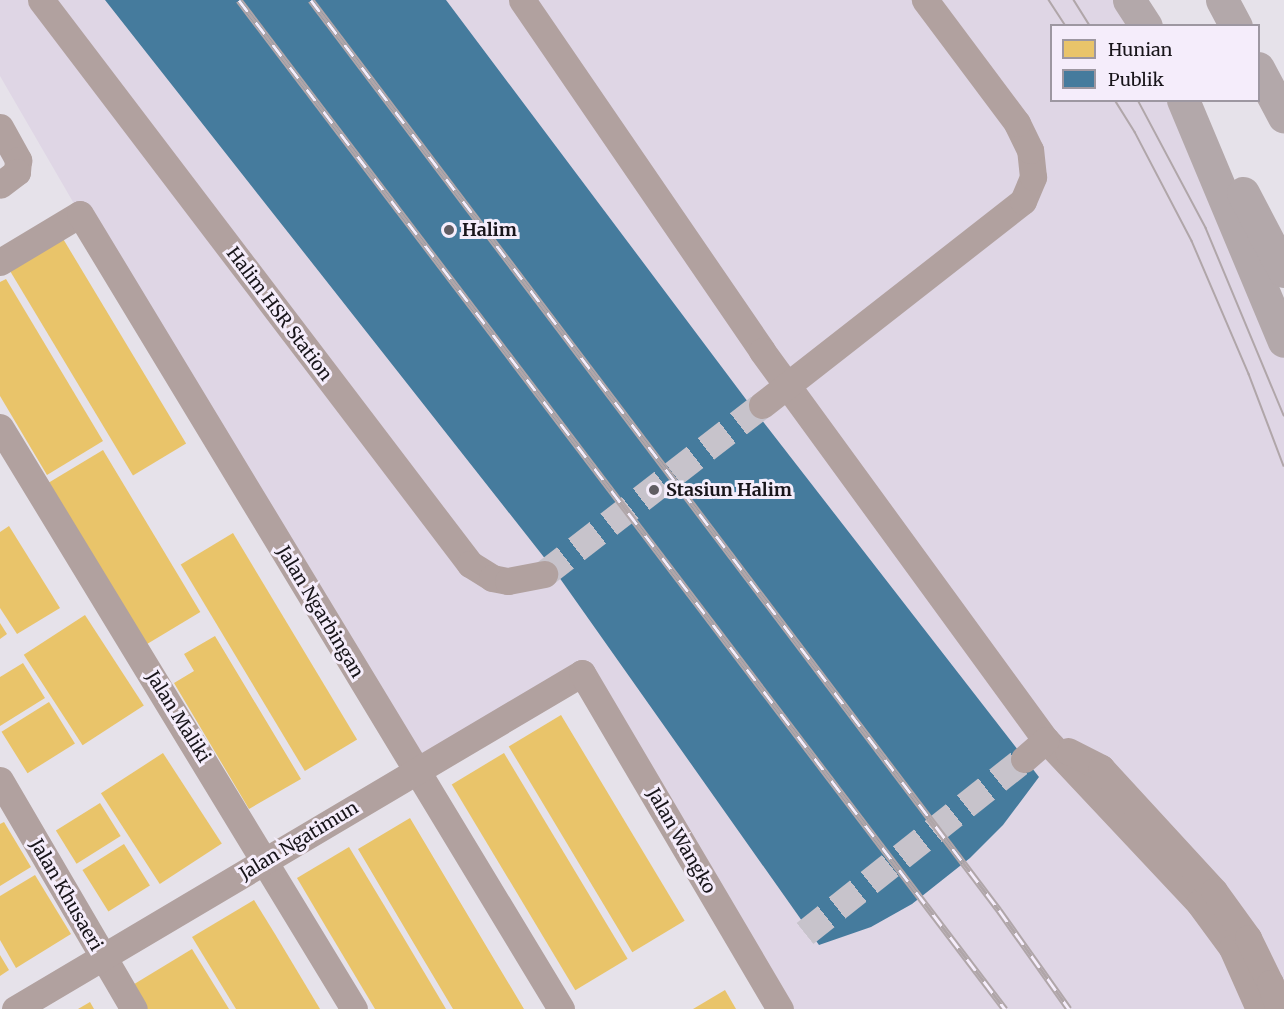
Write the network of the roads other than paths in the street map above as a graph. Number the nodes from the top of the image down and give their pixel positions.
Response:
1 (41, 0) edge
2 (522, 0) edge
3 (925, 0) edge
4 (1130, 0) edge
5 (1222, 0) edge
6 (1145, 24) edge
7 (1235, 24) edge
8 (1260, 72) edge
9 (1184, 102) edge
10 (1191, 102) edge
11 (1284, 117) edge
12 (0, 127) edge
13 (0, 185) edge
14 (0, 262) edge
15 (1284, 271) edge
16 (1284, 341) edge
17 (788, 385) junction
18 (762, 405) tunnel mouth
19 (0, 427) edge
20 (544, 574) tunnel mouth
21 (582, 673) joint
22 (1046, 740) junction
23 (1024, 759) tunnel mouth
24 (416, 770) junction
25 (0, 780) edge
26 (266, 861) junction
27 (103, 958) junction
28 (1261, 994) edge
29 (15, 1009) edge
30 (134, 1009) edge
31 (354, 1009) edge
32 (561, 1009) edge
33 (780, 1009) edge
34 (1279, 1009) edge

1 - 20 street, Halim HSR Station
2 - 17 street
3 - 17 street
4 - 6 highway
5 - 7 highway
8 - 11 highway
9 - 16 highway
10 - 15 highway
12 - 13 street
14 - 24 street, Jalan Ngarbingan
17 - 18 street
17 - 22 street
19 - 26 street, Jalan Maliki
21 - 24 street, Jalan Ngatimun
21 - 33 street, Jalan Wangko
22 - 23 street
22 - 28 street
24 - 26 street, Jalan Ngatimun
24 - 32 street, Jalan Ngarbingan
25 - 27 street, Jalan Khusaeri
26 - 27 street, Jalan Ngatimun
26 - 31 street, Jalan Maliki
27 - 29 street, Jalan Ngatimun
27 - 30 street, Jalan Khusaeri
28 - 34 street

